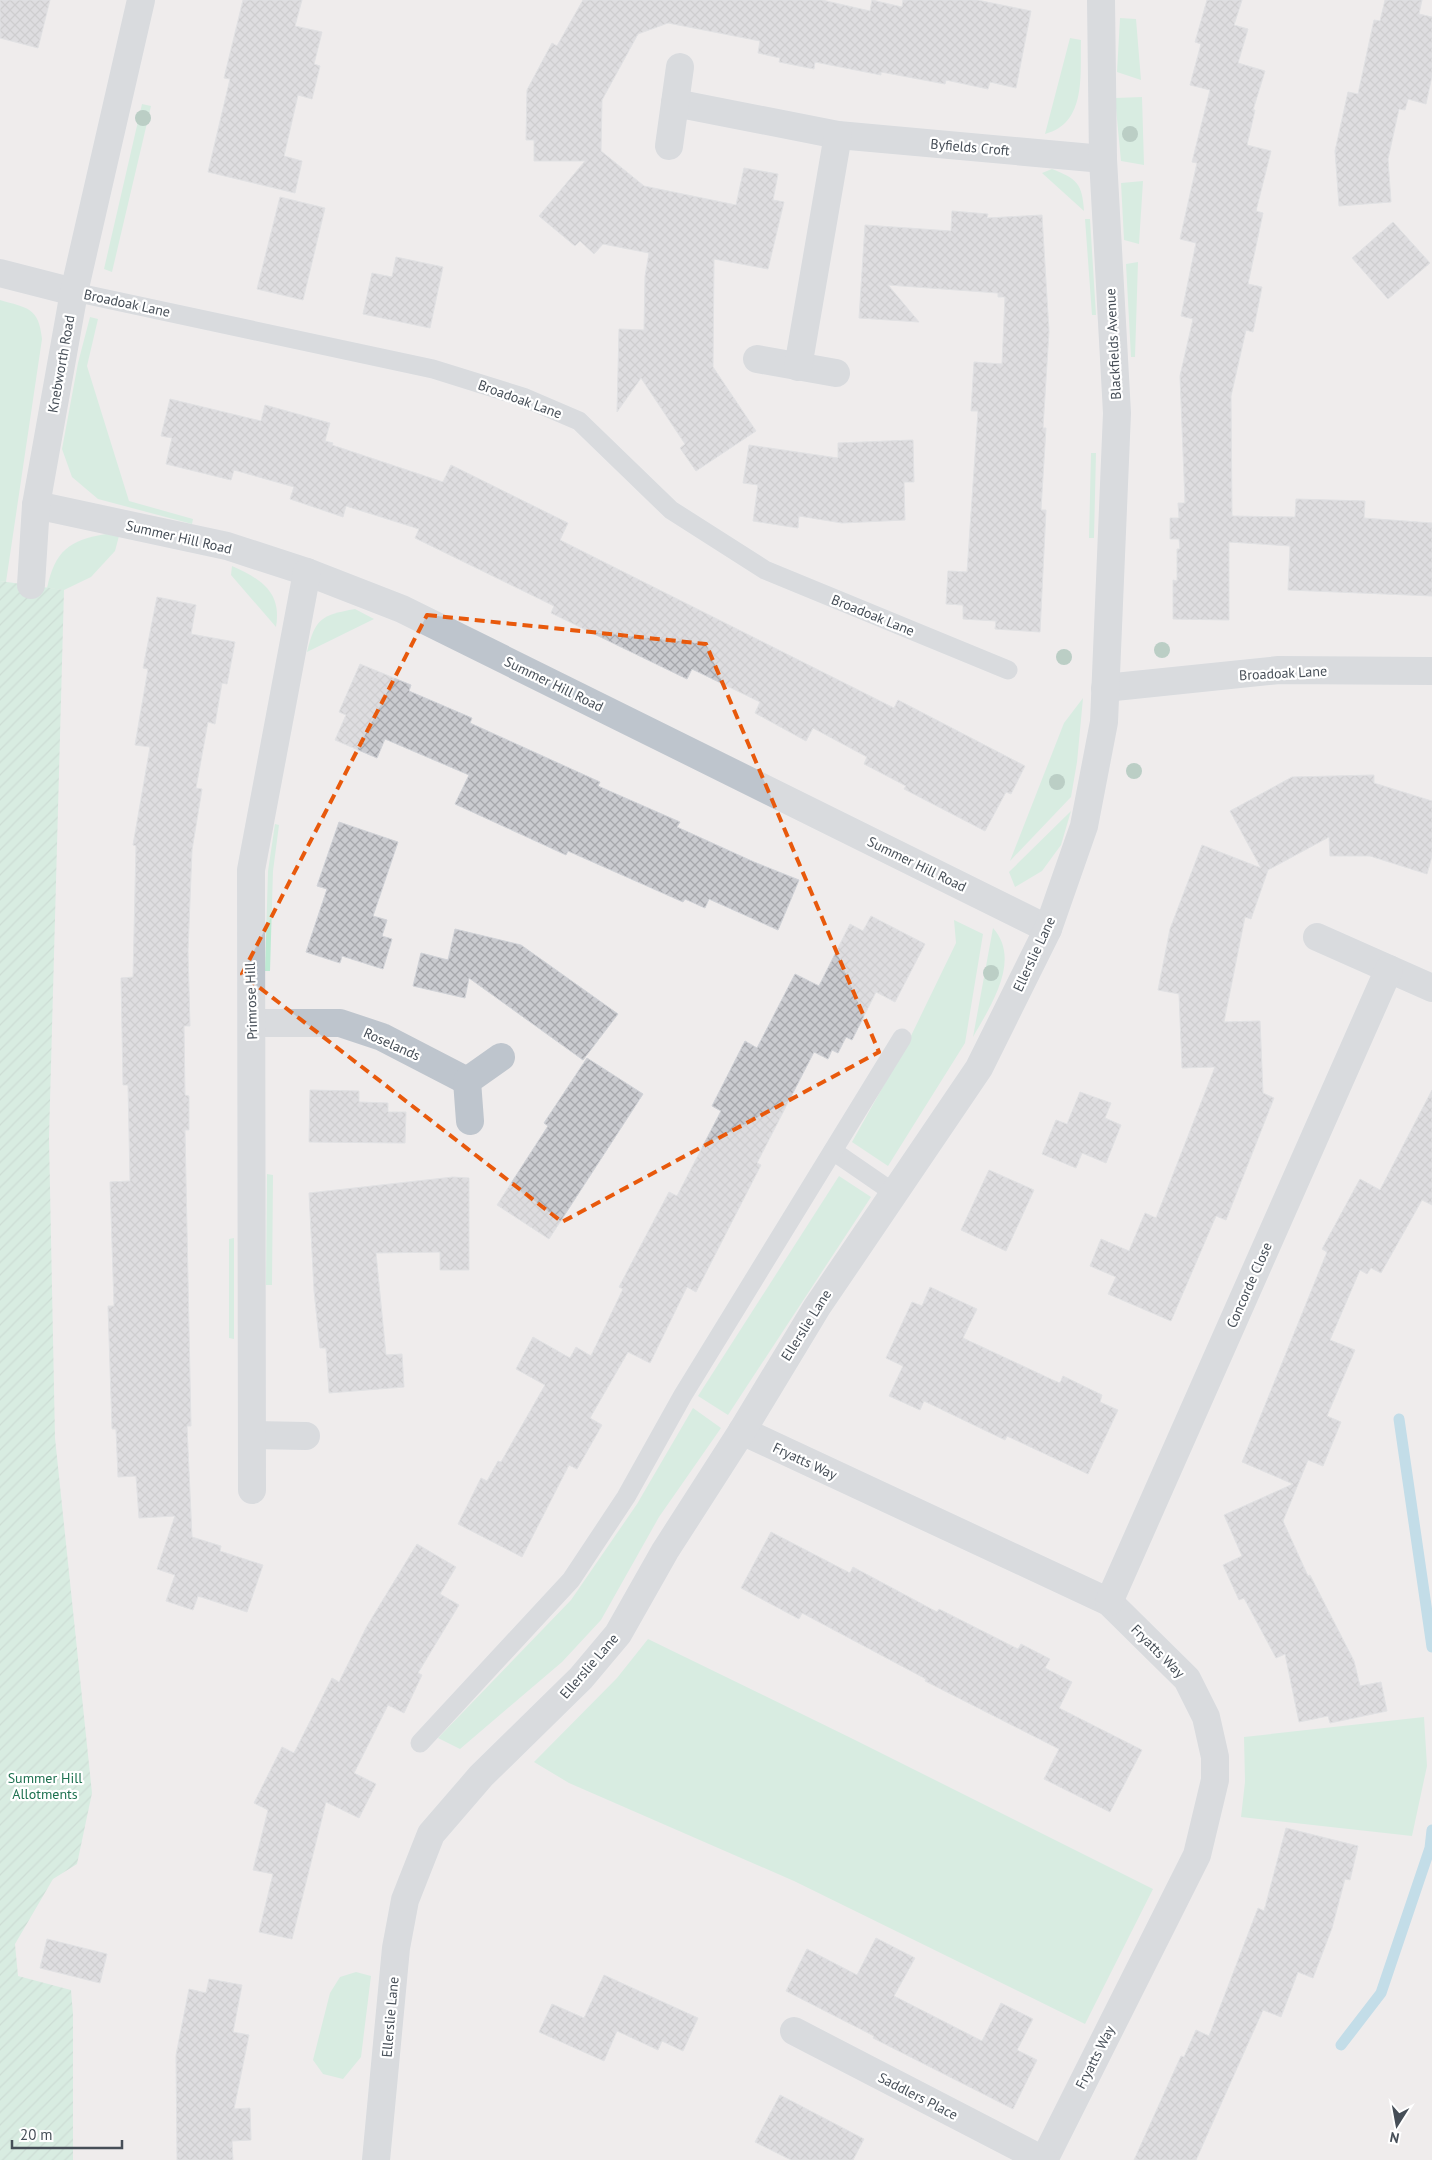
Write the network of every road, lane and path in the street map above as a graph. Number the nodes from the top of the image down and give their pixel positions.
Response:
1 (141, 0) edge
2 (1101, 0) edge
3 (680, 67) dead end
4 (675, 104) junction
5 (838, 135) junction
6 (669, 146) dead end
7 (1103, 159) junction
8 (0, 273) edge
9 (74, 292) junction
10 (757, 359) dead end
11 (798, 367) junction
12 (836, 373) dead end
13 (36, 505) junction
14 (307, 572) junction
15 (30, 585) dead end
16 (1008, 670) dead end
17 (1432, 671) edge
18 (1105, 688) junction
19 (1048, 929) junction
20 (1317, 937) dead end
21 (1389, 969) junction
22 (1432, 988) edge
23 (252, 1023) junction
24 (902, 1038) dead end
25 (501, 1057) dead end
26 (467, 1081) junction
27 (470, 1121) dead end
28 (833, 1151) junction
29 (894, 1193) junction
30 (742, 1431) junction
31 (252, 1435) junction
32 (306, 1436) dead end
33 (252, 1490) dead end
34 (1109, 1602) junction
35 (420, 1743) dead end
36 (794, 2031) dead end
37 (376, 2160) edge
38 (1043, 2160) edge

1 - 9 street, Knebworth Road
2 - 7 street, Blackfields Avenue
3 - 4 street
4 - 5 street, Byfields Croft
4 - 6 street
5 - 7 street, Byfields Croft
5 - 11 street
7 - 18 street, Blackfields Avenue
8 - 9 street, Broadoak Lane
9 - 13 street, Knebworth Road
9 - 16 lane, Broadoak Lane
10 - 11 street
11 - 12 street
13 - 14 street, Summer Hill Road
13 - 15 street, Knebworth Road
14 - 19 street, Summer Hill Road
14 - 23 street, Primrose Hill
17 - 18 street, Broadoak Lane
18 - 19 street, Ellerslie Lane
19 - 29 street, Ellerslie Lane
20 - 21 street
21 - 22 street
21 - 34 street, Concorde Close
23 - 26 street, Roselands
23 - 31 street, Primrose Hill
24 - 28 lane
25 - 26 street
26 - 27 street
28 - 29 lane
28 - 35 lane
29 - 30 street, Ellerslie Lane
30 - 34 street, Fryatts Way
30 - 37 street, Ellerslie Lane
31 - 32 street
31 - 33 street, Primrose Hill
34 - 38 street, Fryatts Way
36 - 38 street, Saddlers Place

